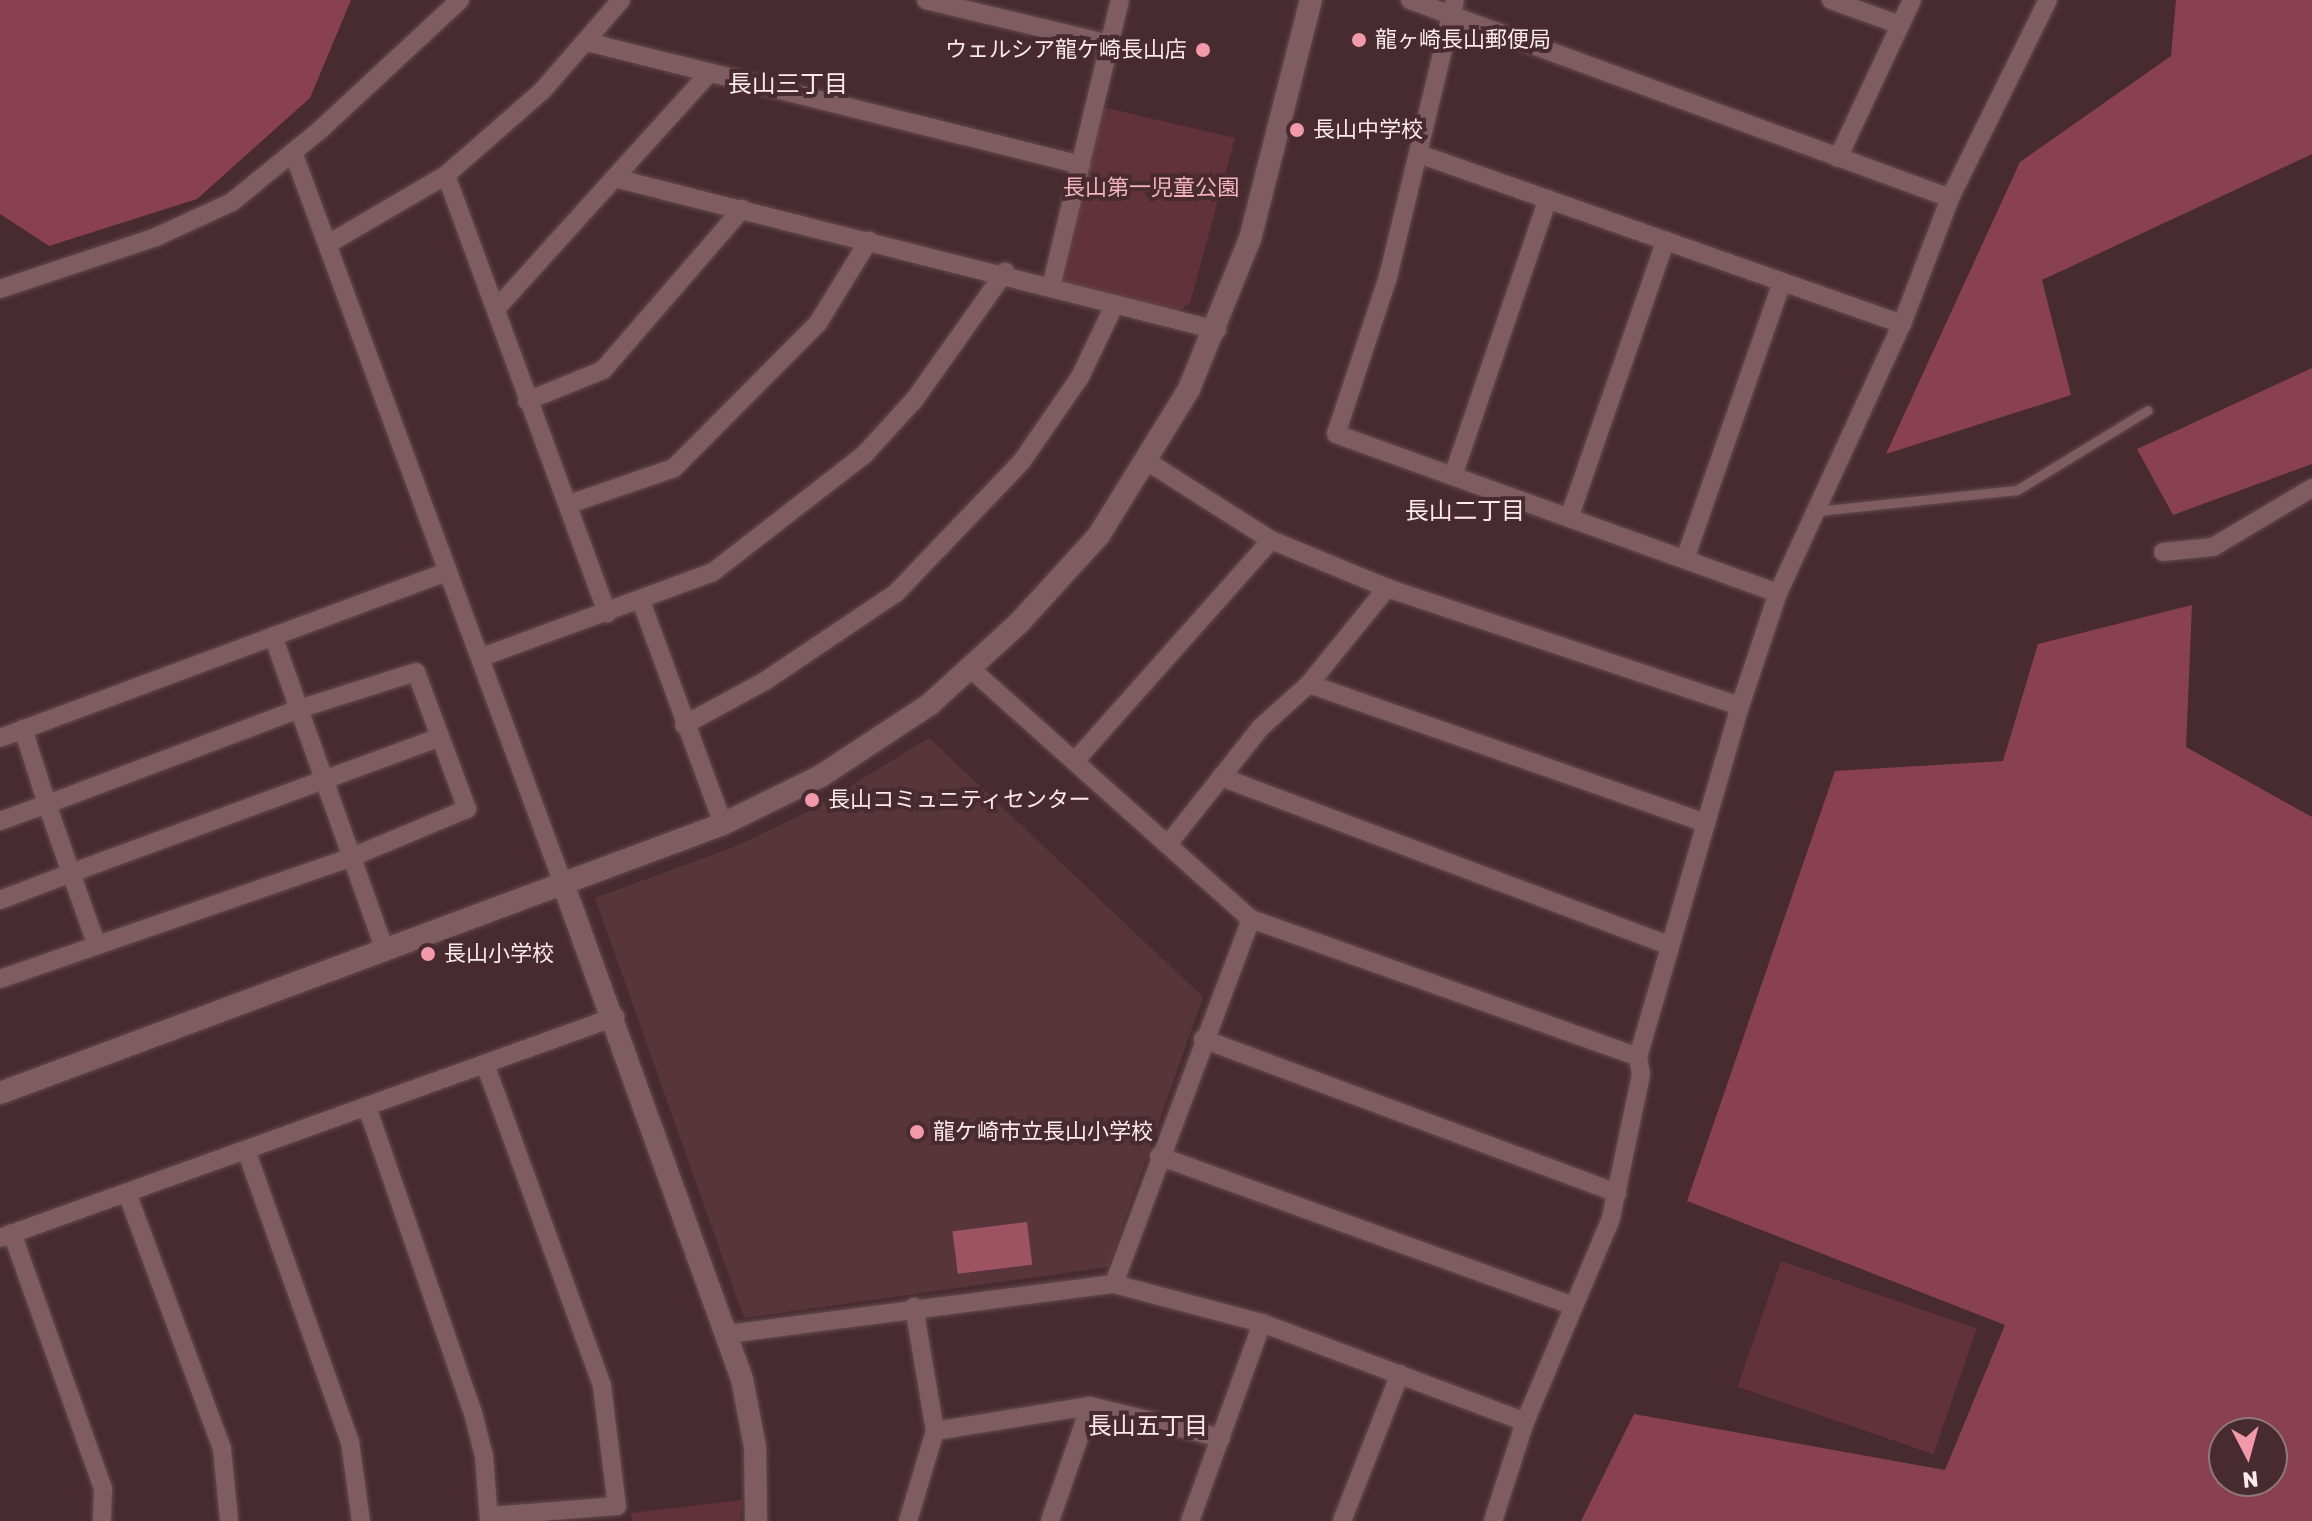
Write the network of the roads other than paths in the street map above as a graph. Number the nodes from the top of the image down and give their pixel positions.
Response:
1 (460, 0) edge
2 (621, 0) edge
3 (926, 0) edge
4 (1120, 0) edge
5 (1311, 0) edge
6 (1410, 0) edge
7 (1831, 0) edge
8 (1912, 0) edge
9 (2048, 0) edge
10 (1454, 7) edge
11 (1900, 25) junction
12 (587, 42) junction
13 (1109, 44) junction
14 (710, 72) junction
15 (293, 152) junction
16 (1419, 154) junction
17 (1838, 158) junction
18 (1081, 165) junction
19 (446, 175) junction
20 (614, 178) junction
21 (1950, 198) junction
22 (1548, 199) junction
23 (742, 209) junction
24 (869, 240) junction
25 (1666, 240) junction
26 (328, 244) junction
27 (1005, 272) junction
28 (1782, 282) junction
29 (1051, 287) junction
30 (0, 289) edge
31 (1115, 304) junction
32 (496, 309) junction
33 (1902, 324) junction
34 (1217, 330) junction
35 (527, 401) junction
36 (2148, 410) dead end
37 (1148, 462) junction
38 (1453, 476) junction
39 (2312, 488) edge
40 (569, 504) junction
41 (1817, 511) junction
42 (1569, 518) junction
43 (1271, 540) junction
44 (2163, 552) dead end
45 (1685, 559) junction
46 (448, 571) junction
47 (1387, 588) junction
48 (1778, 593) junction
49 (641, 601) junction
50 (607, 613) junction
51 (273, 636) junction
52 (482, 657) junction
53 (971, 669) junction
54 (1309, 684) junction
55 (1740, 706) junction
56 (299, 709) junction
57 (684, 725) junction
58 (23, 729) junction
59 (440, 737) junction
60 (0, 738) edge
61 (1075, 761) junction
62 (323, 776) junction
63 (1221, 777) junction
64 (47, 804) junction
65 (0, 821) edge
66 (1706, 823) junction
67 (723, 824) junction
68 (1169, 843) junction
69 (352, 857) junction
70 (71, 873) junction
71 (564, 886) junction
72 (0, 900) edge
73 (1251, 919) junction
74 (97, 946) junction
75 (1670, 946) junction
76 (385, 951) junction
77 (0, 979) edge
78 (615, 1017) junction
79 (1203, 1039) junction
80 (1638, 1057) junction
81 (485, 1064) junction
82 (0, 1093) edge
83 (367, 1107) junction
84 (246, 1150) junction
85 (1159, 1156) junction
86 (127, 1193) junction
87 (1617, 1193) junction
88 (6, 1236) edge
89 (1114, 1284) junction
90 (1574, 1306) junction
91 (914, 1307) junction
92 (1262, 1323) junction
93 (728, 1334) junction
94 (1400, 1374) junction
95 (1090, 1406) junction
96 (1525, 1422) junction
97 (935, 1431) junction
98 (1221, 1438) junction
99 (490, 1518) edge
100 (102, 1521) edge
101 (229, 1521) edge
102 (361, 1521) edge
103 (756, 1521) edge
104 (908, 1521) edge
105 (1050, 1521) edge
106 (1190, 1521) edge
107 (1342, 1521) edge
108 (1493, 1521) edge

1 - 15 street
2 - 12 street
3 - 13 street
4 - 13 street
5 - 34 street
6 - 10 street
7 - 11 street
8 - 11 street
9 - 21 street
10 - 16 street
10 - 17 street
11 - 17 street
12 - 14 street
12 - 19 street
13 - 18 street
14 - 18 street
14 - 20 street
15 - 26 street
15 - 30 street
16 - 22 street
16 - 38 street
17 - 21 street
18 - 29 street
19 - 26 street
19 - 32 street
20 - 23 street
20 - 32 street
21 - 33 street
22 - 25 street
22 - 38 street
23 - 24 street
23 - 35 street
24 - 27 street
24 - 40 street
25 - 28 street
25 - 42 street
26 - 46 street
27 - 29 street
27 - 49 street
28 - 33 street
28 - 45 street
29 - 31 street
31 - 34 street
31 - 57 street
32 - 35 street
33 - 41 street
34 - 37 street
35 - 40 street
36 - 41 lane
37 - 43 street
37 - 53 street
38 - 42 street
39 - 44 street
40 - 50 street
41 - 48 street
42 - 45 street
43 - 47 street
43 - 61 street
45 - 48 street
46 - 51 street
46 - 52 street
47 - 54 street
47 - 55 street
48 - 55 street
49 - 50 street
49 - 57 street
50 - 52 street
51 - 56 street
51 - 58 street
52 - 71 street
53 - 61 street
53 - 67 street
54 - 63 street
54 - 66 street
55 - 66 street
56 - 59 street
56 - 62 street
56 - 64 street
57 - 67 street
58 - 60 street
58 - 64 street
59 - 62 street
59 - 69 street
61 - 68 street
62 - 69 street
62 - 70 street
63 - 68 street
63 - 75 street
64 - 65 street
64 - 70 street
66 - 75 street
67 - 71 street
68 - 73 street
69 - 74 street
69 - 76 street
70 - 72 street
70 - 74 street
71 - 76 street
71 - 78 street
73 - 79 street
73 - 80 street
74 - 77 street
75 - 80 street
76 - 82 street
78 - 81 street
78 - 93 street
79 - 85 street
79 - 87 street
80 - 87 street
81 - 83 street
81 - 99 street
83 - 84 street
83 - 99 street
84 - 86 street
84 - 102 street
85 - 89 street
85 - 90 street
86 - 88 street
86 - 101 street
87 - 90 street
88 - 100 street
89 - 91 street
89 - 92 street
90 - 96 street
91 - 93 street
91 - 97 street
92 - 94 street
92 - 98 street
93 - 103 street
94 - 96 street
94 - 107 street
95 - 97 street
95 - 98 street
95 - 105 street
96 - 108 street
97 - 104 street
98 - 106 street

